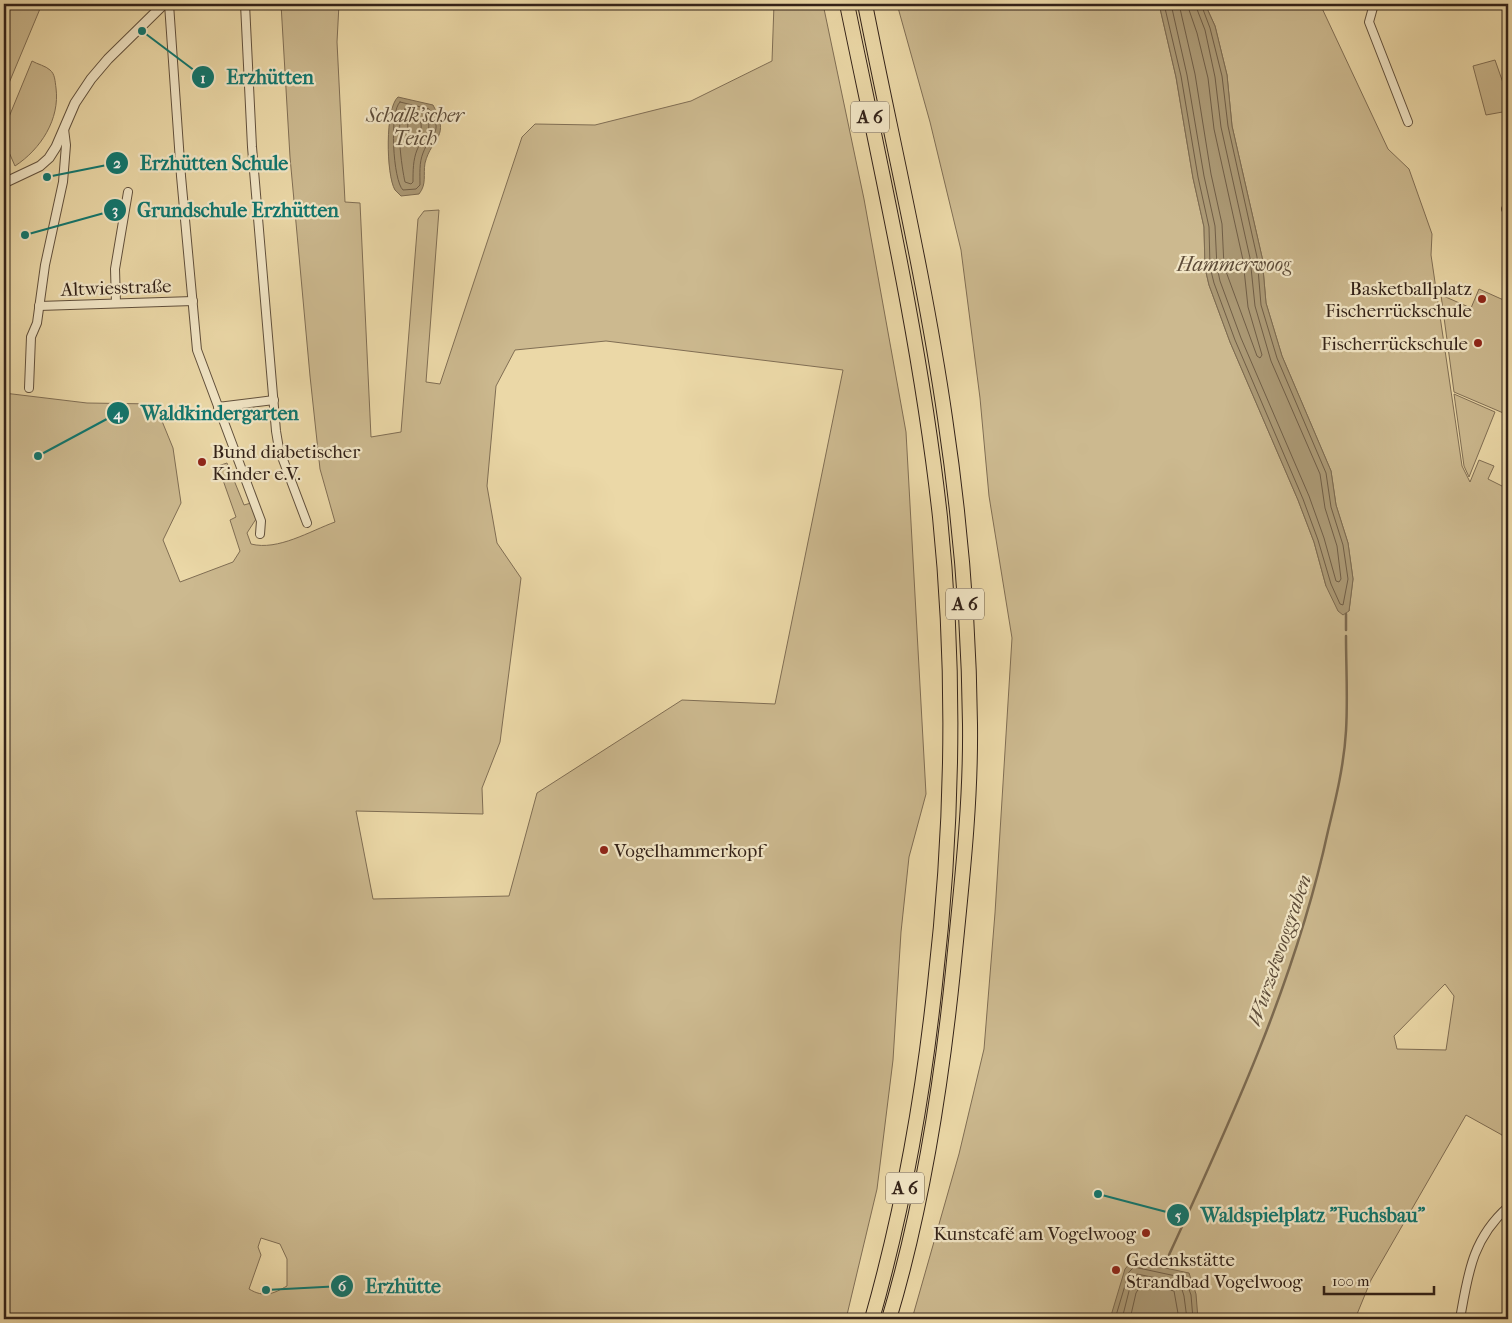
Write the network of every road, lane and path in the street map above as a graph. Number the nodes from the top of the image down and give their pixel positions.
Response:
1 (164, 4) edge
2 (170, 4) edge
3 (245, 4) edge
4 (847, 4) edge
5 (865, 4) edge
6 (1374, 4) edge
7 (1408, 122) dead end
8 (64, 129) junction
9 (4, 183) edge
10 (127, 191) dead end
11 (193, 301) junction
12 (116, 303) junction
13 (39, 306) junction
14 (29, 388) dead end
15 (274, 400) junction
16 (218, 407) junction
17 (307, 523) dead end
18 (260, 534) dead end
19 (1508, 1207) edge
20 (872, 1319) edge
21 (889, 1319) edge
22 (1460, 1319) edge

1 - 8 street
2 - 11 street
3 - 15 street
4 - 20 highway, A 6
5 - 21 highway, A 6
6 - 7 street
8 - 9 street
8 - 13 street
10 - 12 street
11 - 12 street, Altwiesstraße
11 - 16 street
12 - 13 street, Altwiesstraße
13 - 14 street
15 - 16 street
15 - 17 street
16 - 18 street
19 - 22 street

